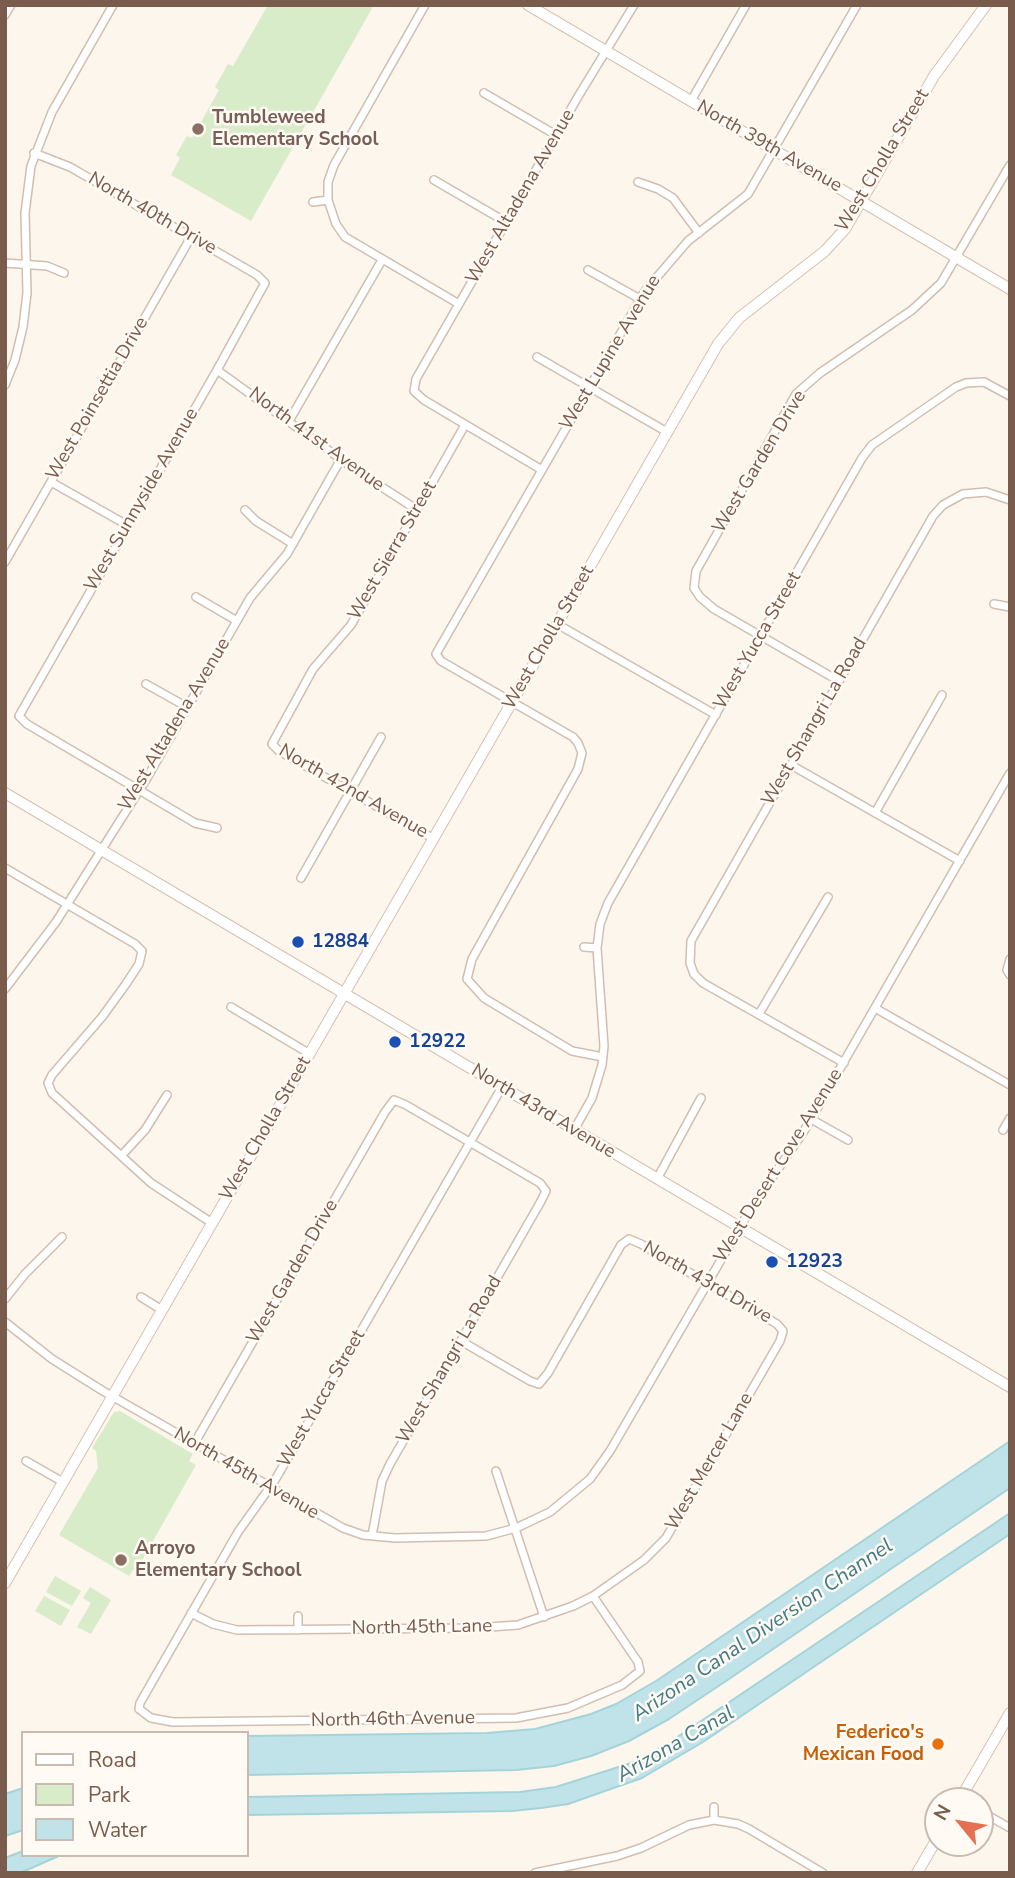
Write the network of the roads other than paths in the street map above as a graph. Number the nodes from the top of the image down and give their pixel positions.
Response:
1 (11, 5) edge
2 (113, 5) edge
3 (425, 5) edge
4 (528, 5) edge
5 (634, 5) edge
6 (746, 5) edge
7 (857, 5) edge
8 (986, 5) edge
9 (5, 15) edge
10 (607, 52) junction
11 (484, 93) dead end
12 (691, 101) junction
13 (556, 135) junction
14 (774, 150) junction
15 (34, 153) junction
16 (1010, 165) edge
17 (434, 180) dead end
18 (638, 182) dead end
19 (328, 200) junction
20 (862, 201) junction
21 (313, 202) dead end
22 (506, 222) junction
23 (699, 233) junction
24 (191, 237) junction
25 (957, 257) junction
26 (382, 260) junction
27 (5, 263) edge
28 (27, 265) junction
29 (588, 270) dead end
30 (64, 273) dead end
31 (265, 283) joint
32 (1010, 289) edge
33 (640, 299) junction
34 (459, 304) junction
35 (537, 357) dead end
36 (218, 370) junction
37 (5, 385) edge
38 (589, 387) junction
39 (1010, 396) edge
40 (289, 421) junction
41 (466, 425) junction
42 (667, 432) junction
43 (341, 459) junction
44 (542, 470) junction
45 (51, 482) junction
46 (1010, 500) edge
47 (416, 509) junction
48 (245, 510) dead end
49 (127, 525) junction
50 (293, 544) junction
51 (5, 562) edge
52 (196, 597) dead end
53 (994, 604) dead end
54 (1010, 607) edge
55 (237, 621) junction
56 (558, 624) junction
57 (760, 636) junction
58 (839, 681) junction
59 (146, 684) dead end
60 (942, 695) dead end
61 (512, 702) junction
62 (187, 708) junction
63 (716, 715) junction
64 (381, 737) dead end
65 (272, 744) joint
66 (791, 765) junction
67 (1010, 773) edge
68 (139, 790) junction
69 (351, 791) junction
70 (5, 793) edge
71 (875, 813) junction
72 (217, 828) dead end
73 (434, 839) junction
74 (100, 849) junction
75 (960, 861) junction
76 (5, 869) edge
77 (301, 878) dead end
78 (828, 897) dead end
79 (67, 905) junction
80 (584, 947) dead end
81 (597, 948) junction
82 (1010, 959) edge
83 (1008, 972) edge
84 (5, 989) edge
85 (345, 994) junction
86 (231, 1007) dead end
87 (875, 1008) junction
88 (759, 1014) junction
89 (310, 1054) junction
90 (603, 1057) junction
91 (844, 1063) junction
92 (1010, 1085) edge
93 (502, 1087) junction
94 (167, 1094) dead end
95 (701, 1098) dead end
96 (1010, 1118) edge
97 (811, 1119) junction
98 (575, 1130) junction
99 (1003, 1130) dead end
100 (848, 1140) dead end
101 (471, 1143) junction
102 (122, 1155) junction
103 (657, 1179) junction
104 (212, 1223) junction
105 (740, 1227) junction
106 (62, 1237) dead end
107 (707, 1283) junction
108 (141, 1297) dead end
109 (5, 1299) edge
110 (162, 1310) junction
111 (5, 1322) edge
112 (783, 1331) joint
113 (461, 1341) junction
114 (1010, 1387) edge
115 (112, 1397) junction
116 (194, 1444) junction
117 (26, 1461) dead end
118 (496, 1471) dead end
119 (63, 1482) junction
120 (270, 1488) junction
121 (516, 1528) junction
122 (372, 1536) junction
123 (8, 1570) edge
124 (5, 1583) edge
125 (593, 1595) junction
126 (191, 1613) junction
127 (298, 1616) dead end
128 (544, 1617) junction
129 (298, 1630) junction
130 (139, 1709) joint
131 (1010, 1713) edge
132 (968, 1787) edge
133 (714, 1807) dead end
134 (994, 1819) edge
135 (713, 1820) junction
136 (1010, 1828) edge
137 (926, 1857) edge
138 (535, 1873) edge
139 (823, 1873) edge
140 (917, 1873) edge

1 - 9 street
2 - 15 street
3 - 19 street
4 - 10 street, North 39th Avenue
5 - 10 street, West Altadena Avenue
6 - 12 street
7 - 14 street, West Lupine Avenue
8 - 20 street, West Cholla Street
10 - 12 street, North 39th Avenue
10 - 13 street, West Altadena Avenue
11 - 13 street
12 - 14 street, North 39th Avenue
13 - 22 street, West Altadena Avenue
14 - 20 street, North 39th Avenue
14 - 23 street, West Lupine Avenue
15 - 24 street, North 40th Drive
15 - 28 street
16 - 25 street, West Garden Drive
17 - 22 street
18 - 23 street
19 - 21 street
19 - 26 street
20 - 25 street, North 39th Avenue
20 - 42 street, West Cholla Street
22 - 34 street, West Altadena Avenue
23 - 33 street, West Lupine Avenue
24 - 31 street, North 40th Drive
24 - 45 street, West Poinsettia Drive
25 - 32 street, North 39th Avenue
25 - 57 street, West Garden Drive
26 - 34 street
26 - 40 street
27 - 28 street
28 - 30 street
28 - 37 street
29 - 33 street
31 - 36 street, West Sunnyside Avenue
33 - 38 street, West Lupine Avenue
34 - 41 street, West Altadena Avenue
35 - 38 street
36 - 40 street, North 41st Avenue
36 - 49 street, West Sunnyside Avenue
38 - 42 street
38 - 44 street, West Lupine Avenue
39 - 57 street, West Yucca Street
40 - 43 street, North 41st Avenue
41 - 44 street
41 - 47 street, West Sierra Street
42 - 56 street, West Cholla Street
43 - 47 street, North 41st Avenue
43 - 50 street, West Altadena Avenue
44 - 61 street, West Lupine Avenue
45 - 49 street
45 - 51 street, West Poinsettia Drive
46 - 58 street, West Shangri La Road
47 - 65 street, West Sierra Street
48 - 50 street
49 - 68 street, West Sunnyside Avenue
50 - 55 street, West Altadena Avenue
52 - 55 street
53 - 54 street
55 - 62 street, West Altadena Avenue
56 - 61 street, West Cholla Street
56 - 63 street
57 - 58 street
57 - 63 street, West Yucca Street
58 - 66 street, West Shangri La Road
59 - 62 street
60 - 71 street
61 - 73 street, West Cholla Street
61 - 90 street
62 - 68 street, West Altadena Avenue
63 - 81 street, West Yucca Street
64 - 69 street
65 - 69 street, North 42nd Avenue
66 - 71 street
66 - 88 street, West Shangri La Road
67 - 75 street, West Desert Cove Avenue
68 - 72 street
68 - 74 street, West Altadena Avenue
69 - 73 street, North 42nd Avenue
69 - 77 street
70 - 74 street, North 43rd Avenue
71 - 75 street
73 - 85 street, West Cholla Street
74 - 79 street, West Altadena Avenue
74 - 85 street, North 43rd Avenue
75 - 87 street, West Desert Cove Avenue
76 - 79 street
78 - 88 street
79 - 84 street, West Altadena Avenue
79 - 102 street
80 - 81 street
81 - 90 street, West Yucca Street
82 - 83 street
85 - 89 street, West Cholla Street
85 - 93 street, North 43rd Avenue
86 - 89 street
87 - 91 street, West Desert Cove Avenue
87 - 92 street
88 - 91 street
89 - 104 street, West Cholla Street
90 - 98 street, West Yucca Street
91 - 97 street, West Desert Cove Avenue
93 - 98 street, North 43rd Avenue
93 - 101 street, West Yucca Street
94 - 102 street
95 - 103 street
96 - 99 street
97 - 100 street
97 - 105 street, West Desert Cove Avenue
98 - 103 street, North 43rd Avenue
101 - 113 street, West Shangri La Road
101 - 116 street, West Garden Drive
101 - 120 street, West Yucca Street
102 - 104 street
103 - 105 street, North 43rd Avenue
104 - 110 street, West Cholla Street
105 - 107 street, West Desert Cove Avenue
105 - 114 street, North 43rd Avenue
106 - 109 street
107 - 112 street, North 43rd Drive
107 - 113 street, North 43rd Drive
107 - 121 street, West Desert Cove Avenue
108 - 110 street
110 - 115 street, West Cholla Street
111 - 115 street, North 45th Avenue
112 - 125 street, West Mercer Lane
113 - 122 street, West Shangri La Road
115 - 116 street, North 45th Avenue
115 - 119 street, West Cholla Street
116 - 120 street, North 45th Avenue
117 - 119 street
118 - 121 street
119 - 123 street, West Cholla Street
120 - 122 street, North 45th Avenue
120 - 126 street, West Yucca Street
121 - 122 street, North 45th Avenue
121 - 128 street
123 - 124 street, West Cholla Street
125 - 128 street, West Mercer Lane
125 - 130 street, North 46th Avenue
126 - 129 street, North 45th Lane
126 - 130 street, West Yucca Street
127 - 129 street
128 - 129 street, North 45th Lane
131 - 132 street
133 - 135 street
134 - 136 street
135 - 138 street
135 - 139 street
137 - 140 street

